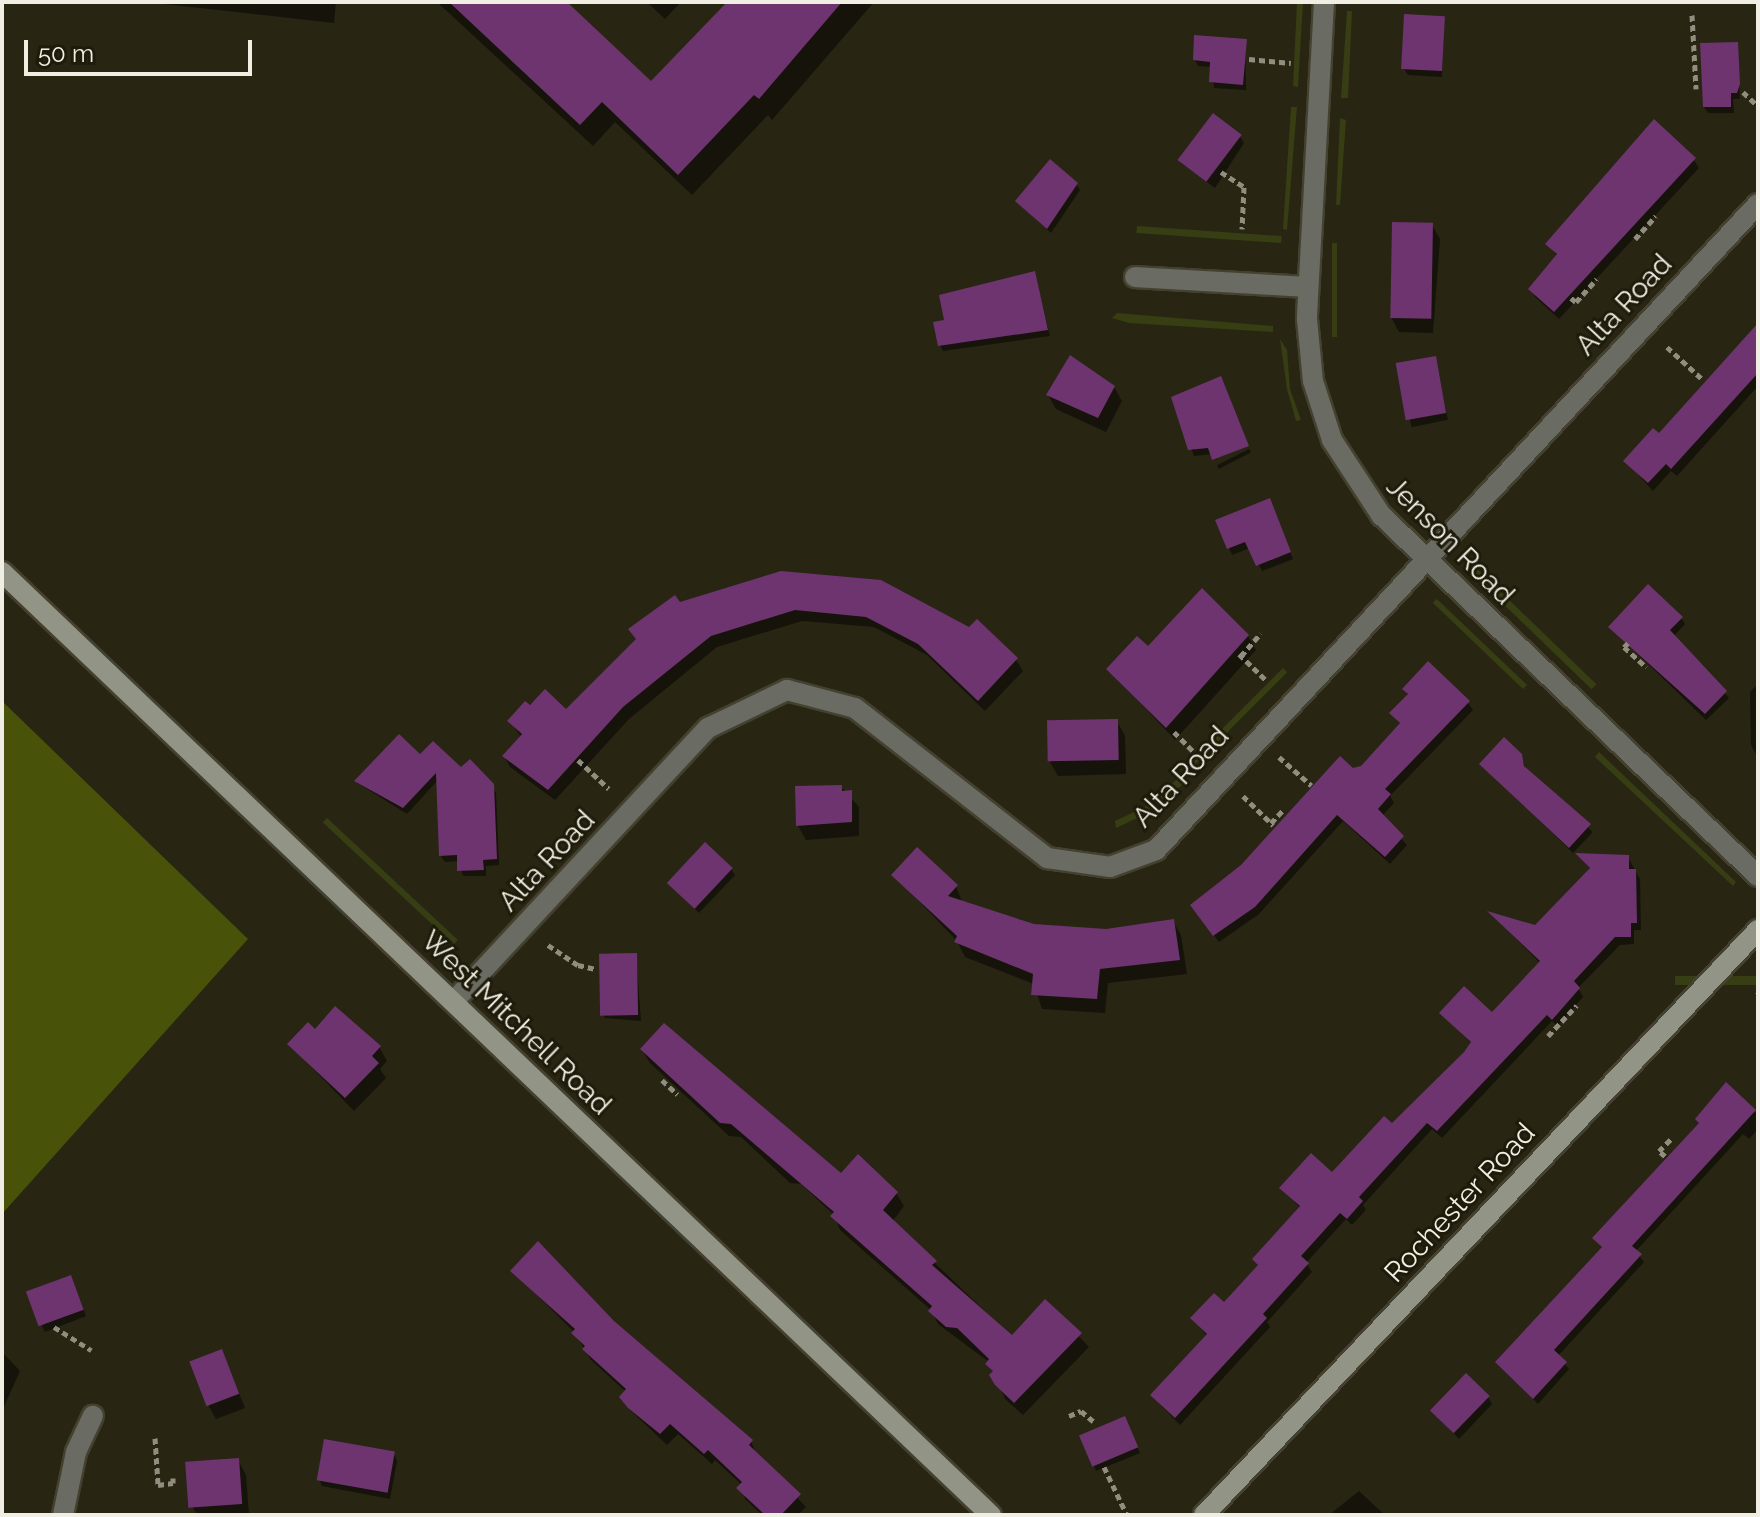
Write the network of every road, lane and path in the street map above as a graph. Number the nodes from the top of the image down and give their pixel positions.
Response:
1 (1324, 2) edge
2 (1692, 15) dead end
3 (1249, 59) dead end
4 (1291, 63) dead end
5 (1696, 89) dead end
6 (1743, 92) dead end
7 (1758, 106) edge
8 (1221, 172) dead end
9 (1758, 204) edge
10 (1656, 216) dead end
11 (1242, 229) dead end
12 (1635, 239) dead end
13 (1135, 277) dead end
14 (1597, 279) dead end
15 (1307, 287) junction
16 (1571, 298) dead end
17 (1667, 347) dead end
18 (1702, 379) dead end
19 (1424, 558) junction
20 (2, 572) edge
21 (1261, 633) dead end
22 (1628, 643) dead end
23 (1646, 667) dead end
24 (1266, 680) dead end
25 (1174, 732) dead end
26 (1196, 754) dead end
27 (1279, 757) dead end
28 (578, 760) dead end
29 (1311, 785) dead end
30 (609, 789) dead end
31 (1243, 796) dead end
32 (1284, 809) dead end
33 (1758, 876) edge
34 (1758, 930) edge
35 (548, 945) dead end
36 (596, 969) dead end
37 (454, 1001) junction
38 (1577, 1005) dead end
39 (1548, 1036) dead end
40 (662, 1080) dead end
41 (677, 1094) dead end
42 (1672, 1138) dead end
43 (1665, 1156) dead end
44 (54, 1327) dead end
45 (91, 1350) dead end
46 (93, 1416) dead end
47 (1069, 1416) dead end
48 (1093, 1421) dead end
49 (155, 1438) dead end
50 (1104, 1467) dead end
51 (173, 1478) dead end
52 (63, 1515) edge
53 (991, 1515) edge
54 (1127, 1515) edge
55 (1204, 1515) edge

1 - 15 street, Jenson Road
2 - 5 path
3 - 4 path
6 - 7 path
8 - 11 path
9 - 19 street, Alta Road
10 - 12 path
13 - 15 street
14 - 16 path
15 - 19 street, Jenson Road
17 - 18 path
19 - 33 street, Jenson Road
19 - 37 street, Alta Road
20 - 37 main road, West Mitchell Road
21 - 24 path
22 - 23 path
25 - 26 path
27 - 29 path
28 - 30 path
31 - 32 path
34 - 55 main road, Rochester Road
35 - 36 path
37 - 53 main road, West Mitchell Road
38 - 39 path
40 - 41 path
42 - 43 path
44 - 45 path
46 - 52 street
47 - 48 path
49 - 51 path
50 - 54 path

